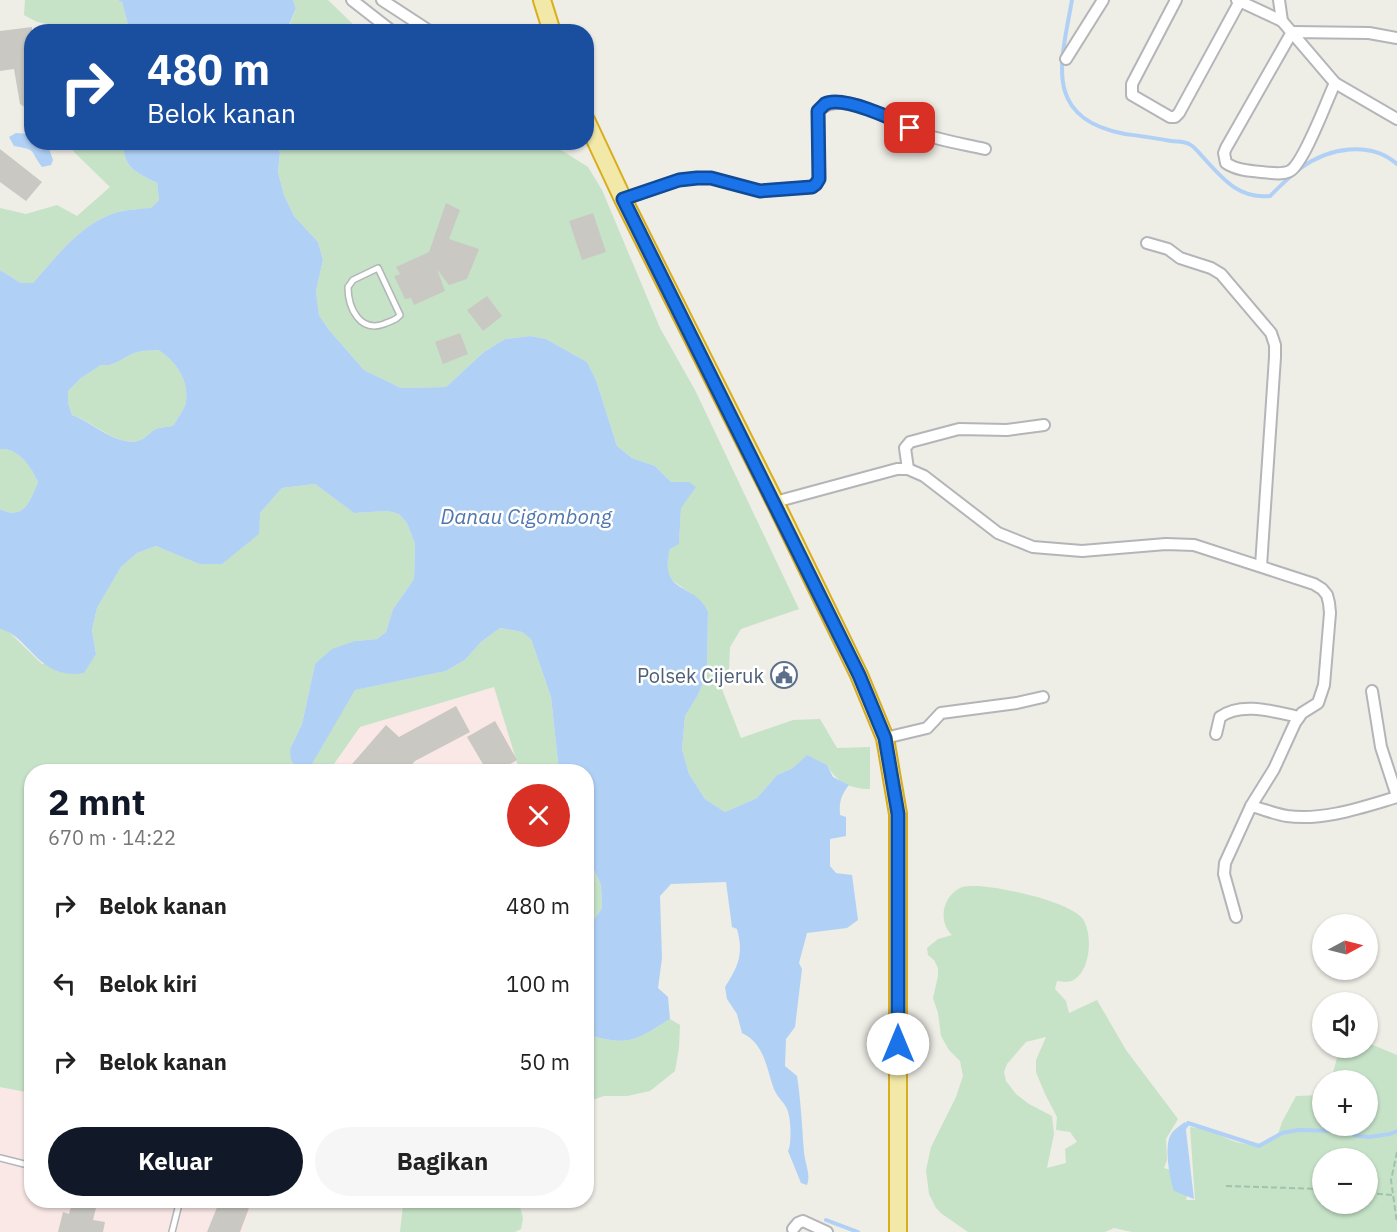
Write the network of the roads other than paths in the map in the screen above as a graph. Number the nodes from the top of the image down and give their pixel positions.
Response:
1 (352, 0) edge
2 (382, 0) edge
3 (542, 0) edge
4 (1103, 0) edge
5 (1176, 0) edge
6 (1279, 0) edge
7 (1239, 1) edge
8 (1282, 21) junction
9 (383, 24) edge
10 (419, 24) edge
11 (550, 24) edge
12 (1292, 32) junction
13 (1397, 38) edge
14 (1066, 59) dead end
15 (1335, 83) junction
16 (1397, 119) edge
17 (594, 139) edge
18 (985, 149) dead end
19 (623, 199) junction
20 (1147, 243) dead end
21 (390, 292) joint
22 (1044, 425) dead end
23 (908, 469) junction
24 (775, 501) junction
25 (1261, 566) junction
26 (1372, 691) dead end
27 (1043, 697) dead end
28 (1299, 717) junction
29 (1216, 734) dead end
30 (885, 738) junction
31 (1397, 796) edge
32 (1251, 806) junction
33 (1236, 917) dead end
34 (0, 1158) edge
35 (24, 1164) edge
36 (178, 1208) edge
37 (793, 1229) dead end
38 (898, 1230) edge
39 (172, 1232) edge
40 (827, 1232) edge

1 - 9 street
2 - 10 street
3 - 11 highway
4 - 14 street
5 - 7 street
6 - 8 street
7 - 8 street
8 - 12 street
12 - 13 street
12 - 15 street
12 - 15 street
15 - 16 street
17 - 19 highway
18 - 19 street
19 - 24 highway
20 - 25 street
21 - 21 lane
22 - 23 street
23 - 24 street
23 - 25 street
24 - 30 highway
25 - 28 street
26 - 31 street
27 - 30 street
28 - 29 street
28 - 32 street
30 - 38 highway
31 - 32 street
32 - 33 street
34 - 35 lane
36 - 39 lane
37 - 40 street

